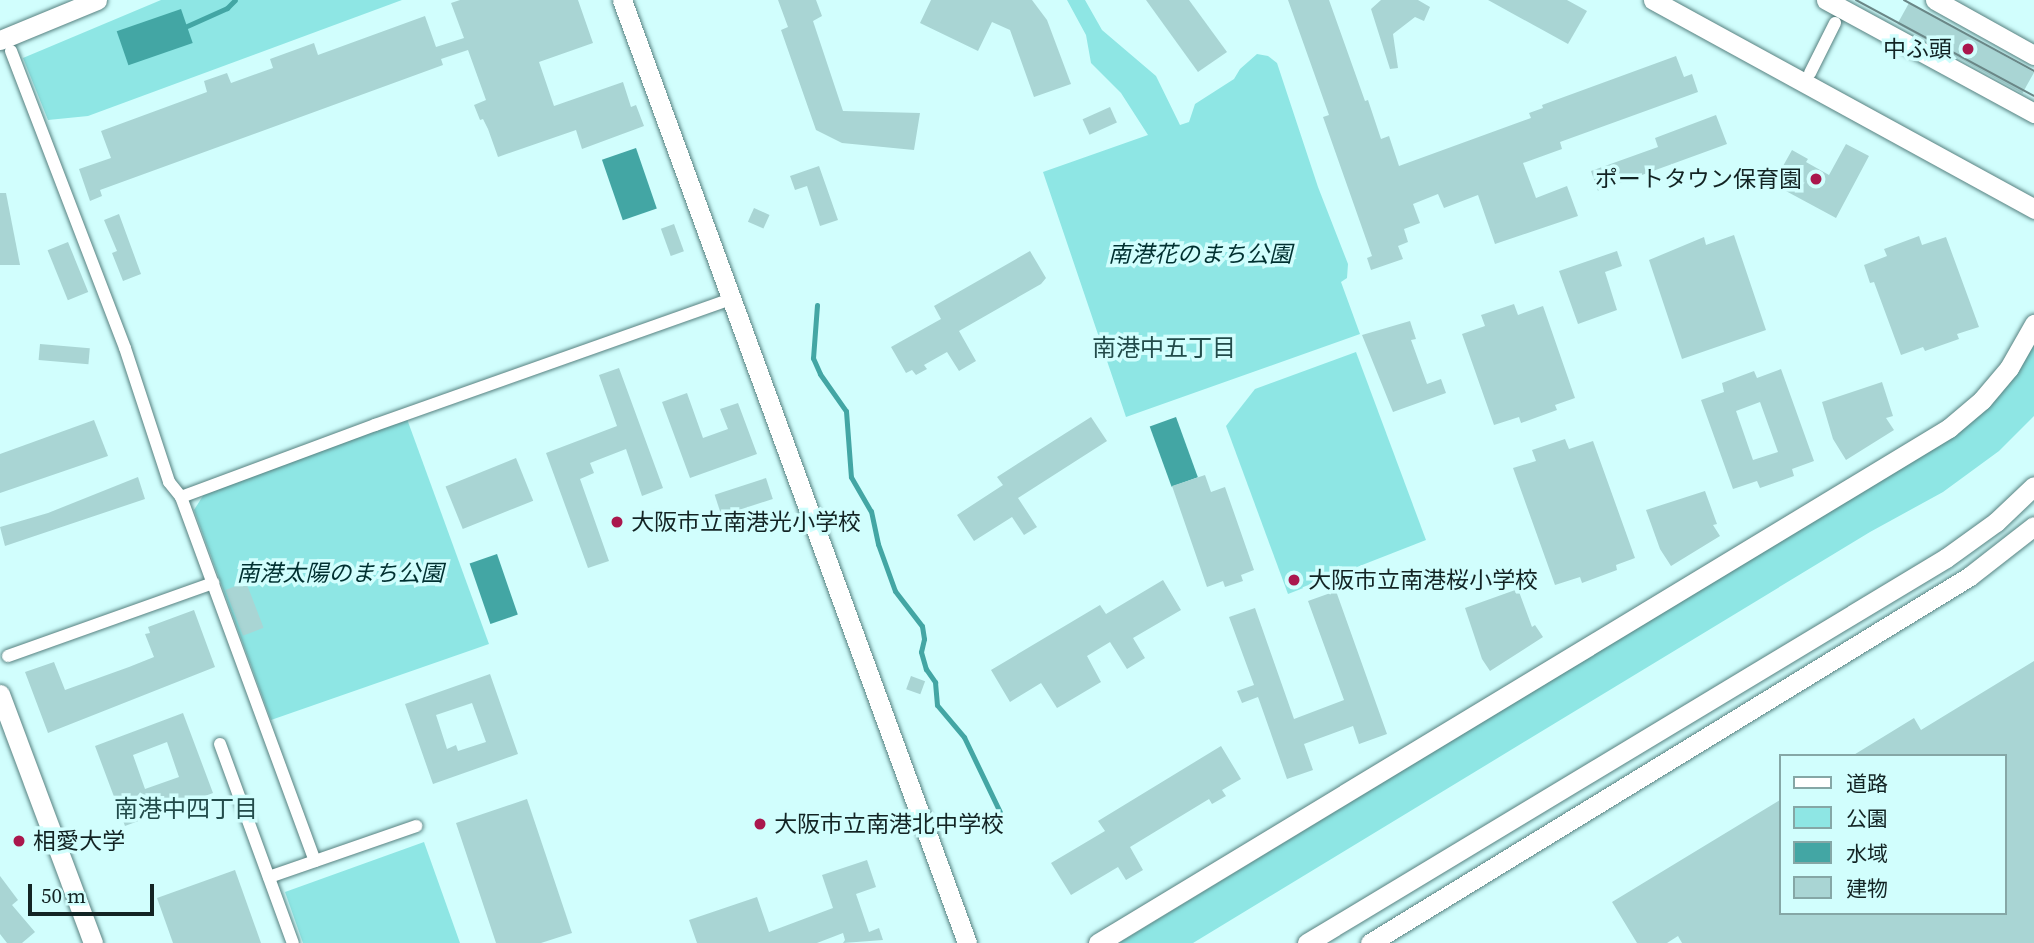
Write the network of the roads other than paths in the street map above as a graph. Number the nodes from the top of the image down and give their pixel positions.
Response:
1 (97, 0) edge
2 (622, 0) edge
3 (1653, 0) edge
4 (1826, 0) edge
5 (1934, 0) edge
6 (1835, 23) dead end
7 (5, 46) edge
8 (2034, 55) edge
9 (1810, 73) dead end
10 (2034, 113) edge
11 (2034, 209) edge
12 (731, 299) junction
13 (2034, 324) edge
14 (2034, 486) edge
15 (181, 497) junction
16 (2034, 526) edge
17 (213, 583) junction
18 (8, 656) dead end
19 (0, 694) edge
20 (220, 744) dead end
21 (416, 826) dead end
22 (315, 861) junction
23 (269, 877) junction
24 (93, 943) edge
25 (293, 943) edge
26 (967, 943) edge
27 (1098, 943) edge
28 (1307, 943) edge
29 (1370, 943) edge

1 - 7 street
2 - 12 street
3 - 11 street
4 - 10 street
5 - 8 street
6 - 9 street
7 - 15 street
12 - 15 street
12 - 26 street
13 - 27 street
14 - 28 street
15 - 17 street
16 - 29 street
17 - 18 street
17 - 22 street
19 - 24 street
20 - 23 street
21 - 22 street
22 - 23 street
23 - 25 street

